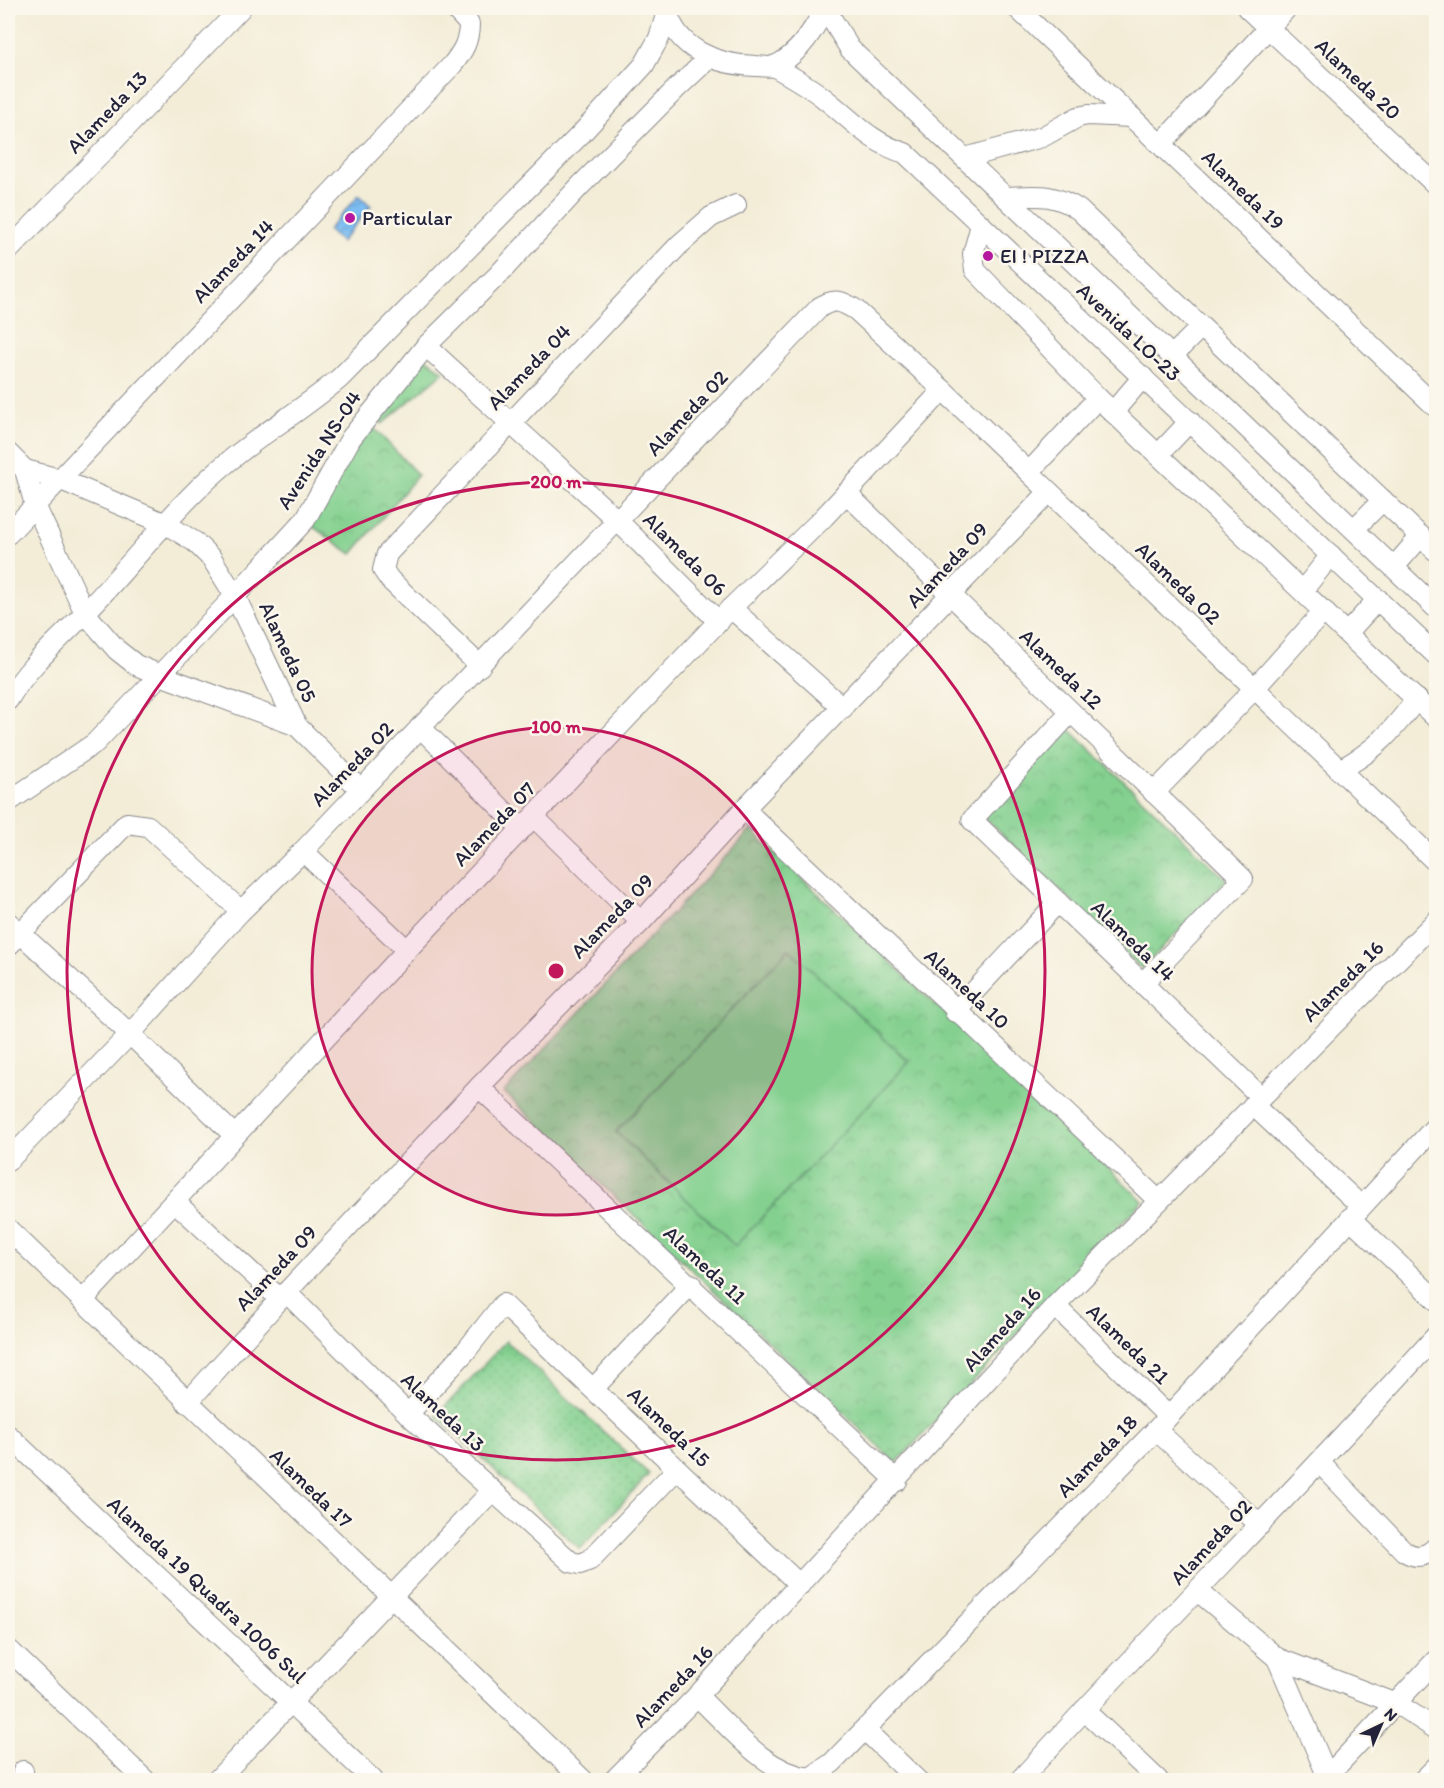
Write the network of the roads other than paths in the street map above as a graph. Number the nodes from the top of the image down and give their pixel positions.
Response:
1 (241, 8) edge
2 (825, 8) edge
3 (1017, 8) edge
4 (1247, 8) edge
5 (1287, 8) edge
6 (666, 10) edge
7 (458, 11) edge
8 (1268, 27) junction
9 (709, 58) junction
10 (773, 66) junction
11 (1132, 117) junction
12 (1161, 144) junction
13 (965, 158) junction
14 (1437, 184) edge
15 (1005, 197) junction
16 (736, 205) dead end
17 (981, 225) junction
18 (8, 251) edge
19 (1202, 327) junction
20 (426, 346) junction
21 (1172, 356) junction
22 (1143, 377) junction
23 (943, 390) junction
24 (1098, 398) junction
25 (1437, 407) edge
26 (1113, 412) junction
27 (509, 422) junction
28 (1190, 422) junction
29 (8, 453) edge
30 (1158, 455) junction
31 (25, 470) junction
32 (1029, 472) junction
33 (59, 479) junction
34 (850, 489) junction
35 (1049, 492) junction
36 (1383, 500) junction
37 (35, 505) junction
38 (618, 520) junction
39 (166, 524) junction
40 (1354, 529) junction
41 (8, 534) edge
42 (1421, 536) junction
43 (1437, 551) edge
44 (1331, 555) junction
45 (1394, 567) junction
46 (1303, 590) junction
47 (235, 596) junction
48 (952, 596) junction
49 (1378, 599) junction
50 (1437, 608) edge
51 (1324, 610) junction
52 (85, 613) junction
53 (725, 615) junction
54 (1348, 633) junction
55 (1437, 655) edge
56 (480, 666) junction
57 (160, 675) junction
58 (1254, 689) junction
59 (1417, 699) junction
60 (8, 700) edge
61 (843, 708) junction
62 (1071, 712) junction
63 (1437, 718) edge
64 (297, 726) junction
65 (420, 728) junction
66 (1339, 770) junction
67 (360, 789) junction
68 (1155, 793) junction
69 (8, 802) edge
70 (744, 809) junction
71 (528, 823) junction
72 (303, 851) junction
73 (1437, 862) edge
74 (1058, 902) junction
75 (241, 911) junction
76 (1437, 921) edge
77 (641, 922) junction
78 (12, 934) edge
79 (406, 950) junction
80 (1143, 983) junction
81 (956, 1012) junction
82 (130, 1034) junction
83 (479, 1087) junction
84 (1257, 1101) junction
85 (1437, 1126) edge
86 (234, 1135) junction
87 (8, 1161) edge
88 (175, 1202) junction
89 (1159, 1202) junction
90 (1356, 1212) junction
91 (8, 1229) edge
92 (691, 1284) junction
93 (283, 1296) junction
94 (82, 1300) junction
95 (1437, 1300) edge
96 (1055, 1306) junction
97 (1437, 1336) edge
98 (594, 1388) junction
99 (187, 1403) junction
100 (408, 1414) junction
101 (1162, 1423) junction
102 (8, 1435) edge
103 (1320, 1463) junction
104 (677, 1469) junction
105 (897, 1481) junction
106 (492, 1491) junction
107 (1260, 1525) junction
108 (1435, 1549) edge
109 (800, 1586) junction
110 (1198, 1591) junction
111 (391, 1597) junction
112 (8, 1649) edge
113 (1277, 1658) junction
114 (1437, 1660) edge
115 (698, 1696) junction
116 (290, 1702) junction
117 (1397, 1704) junction
118 (1084, 1710) junction
119 (864, 1729) junction
120 (1437, 1730) edge
121 (1437, 1767) edge
122 (1327, 1779) edge
123 (145, 1780) edge
124 (217, 1780) edge
125 (373, 1780) edge
126 (583, 1780) edge
127 (614, 1780) edge
128 (917, 1780) edge
129 (1020, 1780) edge
130 (1158, 1780) edge
131 (1423, 1780) edge

1 - 18 street, Alameda 13
2 - 10 street
2 - 13 street, Avenida LO-23
3 - 11 street, Alameda 19
4 - 8 street, Alameda 20
5 - 8 street
6 - 9 street
6 - 39 street, Avenida NS-04
7 - 33 street, Alameda 14
8 - 12 street
8 - 14 street, Alameda 20
9 - 10 street
9 - 20 street, Avenida NS-04
10 - 17 street, Avenida LO-23
11 - 12 street, Alameda 19
11 - 13 street
12 - 25 street, Alameda 19
13 - 15 street, Avenida LO-23
15 - 19 street
15 - 21 street, Avenida LO-23
16 - 27 street, Alameda 04
17 - 22 street, Avenida LO-23
17 - 24 street
19 - 21 street
19 - 36 street
20 - 27 street, Alameda 06
20 - 47 street, Avenida NS-04
21 - 40 street, Avenida LO-23
22 - 26 street
22 - 28 street, Avenida LO-23
23 - 32 street, Alameda 02
23 - 34 street, Alameda 07
23 - 38 street, Alameda 02
24 - 26 street
24 - 32 street
26 - 30 street
27 - 38 street, Alameda 06
27 - 56 street, Alameda 04
28 - 30 street
28 - 44 street, Avenida LO-23
29 - 31 street, Alameda 05
30 - 46 street
31 - 33 street, Alameda 05
31 - 37 street, Alameda 05
32 - 35 street, Alameda 02
33 - 37 street, Alameda 14
33 - 39 street, Alameda 05
34 - 48 street, Alameda 12
34 - 53 street, Alameda 07
35 - 48 street, Alameda 09
35 - 58 street, Alameda 02
36 - 40 street
36 - 42 street
37 - 41 street, Alameda 14
37 - 52 street, Alameda 05
38 - 53 street, Alameda 06
38 - 56 street, Alameda 02
39 - 47 street, Alameda 05
39 - 52 street, Avenida NS-04
40 - 45 street, Avenida LO-23
42 - 43 street
42 - 45 street
44 - 46 street
44 - 49 street, Avenida LO-23
45 - 50 street, Avenida LO-23
46 - 51 street
47 - 57 street, Avenida NS-04
47 - 64 street, Alameda 05
48 - 61 street, Alameda 09
48 - 62 street, Alameda 12
49 - 54 street
49 - 55 street, Avenida LO-23
51 - 54 street
51 - 58 street
52 - 57 street, Alameda 05
52 - 60 street, Avenida NS-04
53 - 61 street, Alameda 06
53 - 71 street, Alameda 07
54 - 59 street
56 - 65 street, Alameda 02
57 - 64 street, Alameda 05
57 - 69 street, Avenida NS-04
58 - 66 street, Alameda 02
58 - 68 street
59 - 63 street
59 - 66 street
61 - 70 street, Alameda 09
62 - 68 street, Alameda 12
62 - 74 street, Alameda 14
64 - 67 street
65 - 67 street, Alameda 02
65 - 71 street
66 - 73 street, Alameda 02
67 - 72 street, Alameda 02
68 - 80 street, Alameda 12
70 - 77 street, Alameda 09
70 - 81 street, Alameda 10
71 - 77 street
71 - 79 street, Alameda 07
72 - 75 street, Alameda 02
72 - 79 street
74 - 80 street, Alameda 14
74 - 81 street
75 - 78 street
75 - 82 street, Alameda 02
76 - 84 street, Alameda 16
77 - 83 street, Alameda 09
78 - 82 street
79 - 86 street, Alameda 07
80 - 84 street, Alameda 14
81 - 89 street, Alameda 10
82 - 86 street
82 - 87 street, Alameda 02
83 - 92 street, Alameda 11
83 - 93 street, Alameda 09
84 - 89 street, Alameda 16
84 - 90 street, Alameda 14
85 - 90 street, Alameda 18
86 - 88 street, Alameda 07
88 - 93 street, Alameda 13
88 - 94 street, Alameda 07
89 - 96 street, Alameda 16
90 - 95 street
90 - 101 street, Alameda 18
91 - 94 street, Alameda 17
92 - 98 street
92 - 105 street, Alameda 11
93 - 99 street, Alameda 09
93 - 100 street, Alameda 13
94 - 99 street, Alameda 17
96 - 101 street, Alameda 21
96 - 105 street, Alameda 16
97 - 103 street, Alameda 02
98 - 100 street, Alameda 15
98 - 104 street, Alameda 15
99 - 111 street, Alameda 17
100 - 106 street, Alameda 13
101 - 107 street, Alameda 21
101 - 119 street, Alameda 18
102 - 116 street, Alameda 19 Quadra 1006 Sul
103 - 107 street, Alameda 02
103 - 108 street
104 - 106 street, Alameda 13
104 - 109 street, Alameda 15
105 - 109 street, Alameda 16
106 - 111 street
107 - 110 street, Alameda 02
109 - 115 street, Alameda 16
110 - 113 street
110 - 118 street, Alameda 02
111 - 116 street
111 - 126 street, Alameda 17
112 - 123 street
113 - 117 street
113 - 122 street
114 - 117 street
115 - 119 street, Alameda 18
115 - 127 street, Alameda 16
116 - 124 street
116 - 125 street, Alameda 19 Quadra 1006 Sul
117 - 120 street
117 - 122 street
118 - 129 street, Alameda 02
118 - 130 street
119 - 128 street
121 - 131 street

